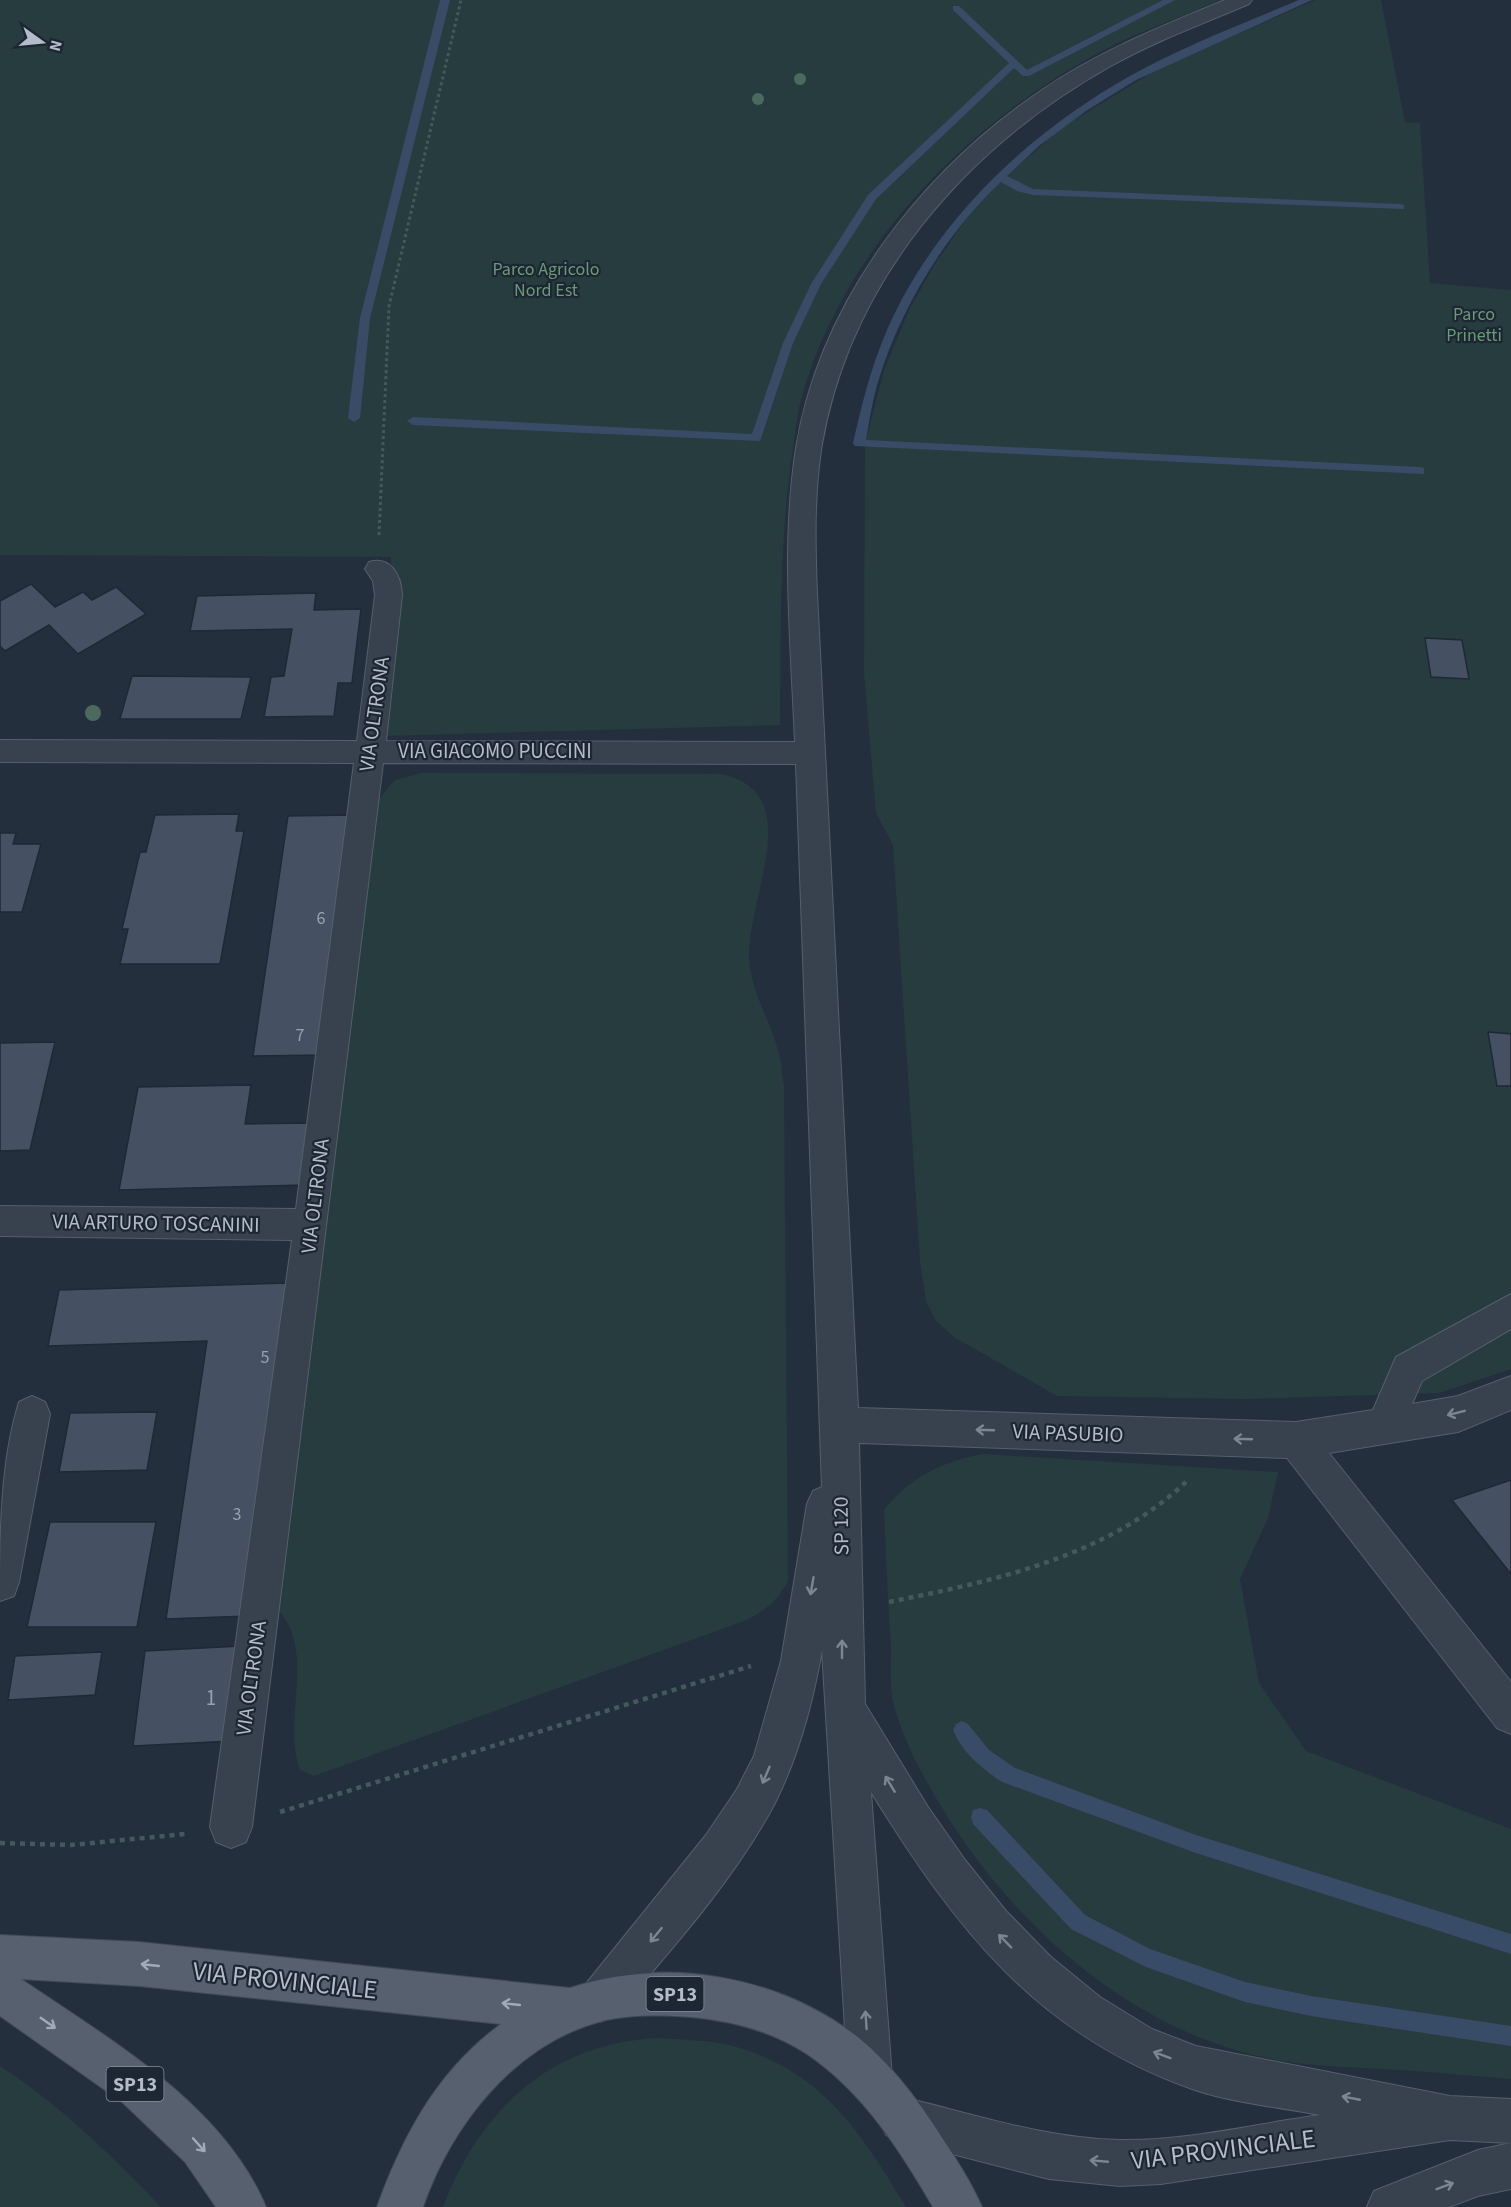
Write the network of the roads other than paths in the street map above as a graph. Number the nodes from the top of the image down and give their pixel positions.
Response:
1 (1242, 0) edge
2 (378, 569) road end
3 (368, 750) junction
4 (0, 751) edge
5 (809, 753) junction
6 (0, 1221) edge
7 (311, 1225) junction
8 (1511, 1310) edge
9 (1511, 1393) edge
10 (32, 1414) dead end
11 (840, 1425) junction
12 (1384, 1425) junction
13 (1296, 1440) junction
14 (0, 1582) edge
15 (845, 1707) junction
16 (1511, 1714) edge
17 (231, 1827) road end
18 (0, 1956) edge
19 (0, 1990) edge
20 (584, 2005) junction
21 (870, 2078) junction
22 (1450, 2118) junction
23 (902, 2119) junction
24 (1511, 2121) edge
25 (1511, 2166) edge
26 (243, 2207) edge
27 (400, 2207) edge
28 (959, 2207) edge
29 (1390, 2207) edge

1 - 5 street, SP 120
2 - 3 street, VIA OLTRONA
3 - 4 street, VIA GIACOMO PUCCINI
3 - 5 street, VIA GIACOMO PUCCINI
3 - 7 street, VIA OLTRONA
5 - 11 street, SP 120
6 - 7 street, VIA ARTURO TOSCANINI
7 - 17 street, VIA OLTRONA
8 - 12 street
9 -> 12 street, VIA PASUBIO
10 - 14 street
13 -> 11 street, VIA PASUBIO
15 -> 11 street, SP 120
11 -> 20 street
12 - 13 street, VIA PASUBIO
13 - 16 street
21 -> 15 street, SP 120
22 -> 15 street
20 -> 18 main road, VIA PROVINCIALE / SP13
19 -> 26 main road, SP13
20 - 21 main road, SP13
20 - 27 main road, SP13
21 - 23 main road, SP13
22 -> 23 street, VIA PROVINCIALE
22 - 24 street, VIA PROVINCIALE
23 - 28 main road, SP13
29 -> 25 street

